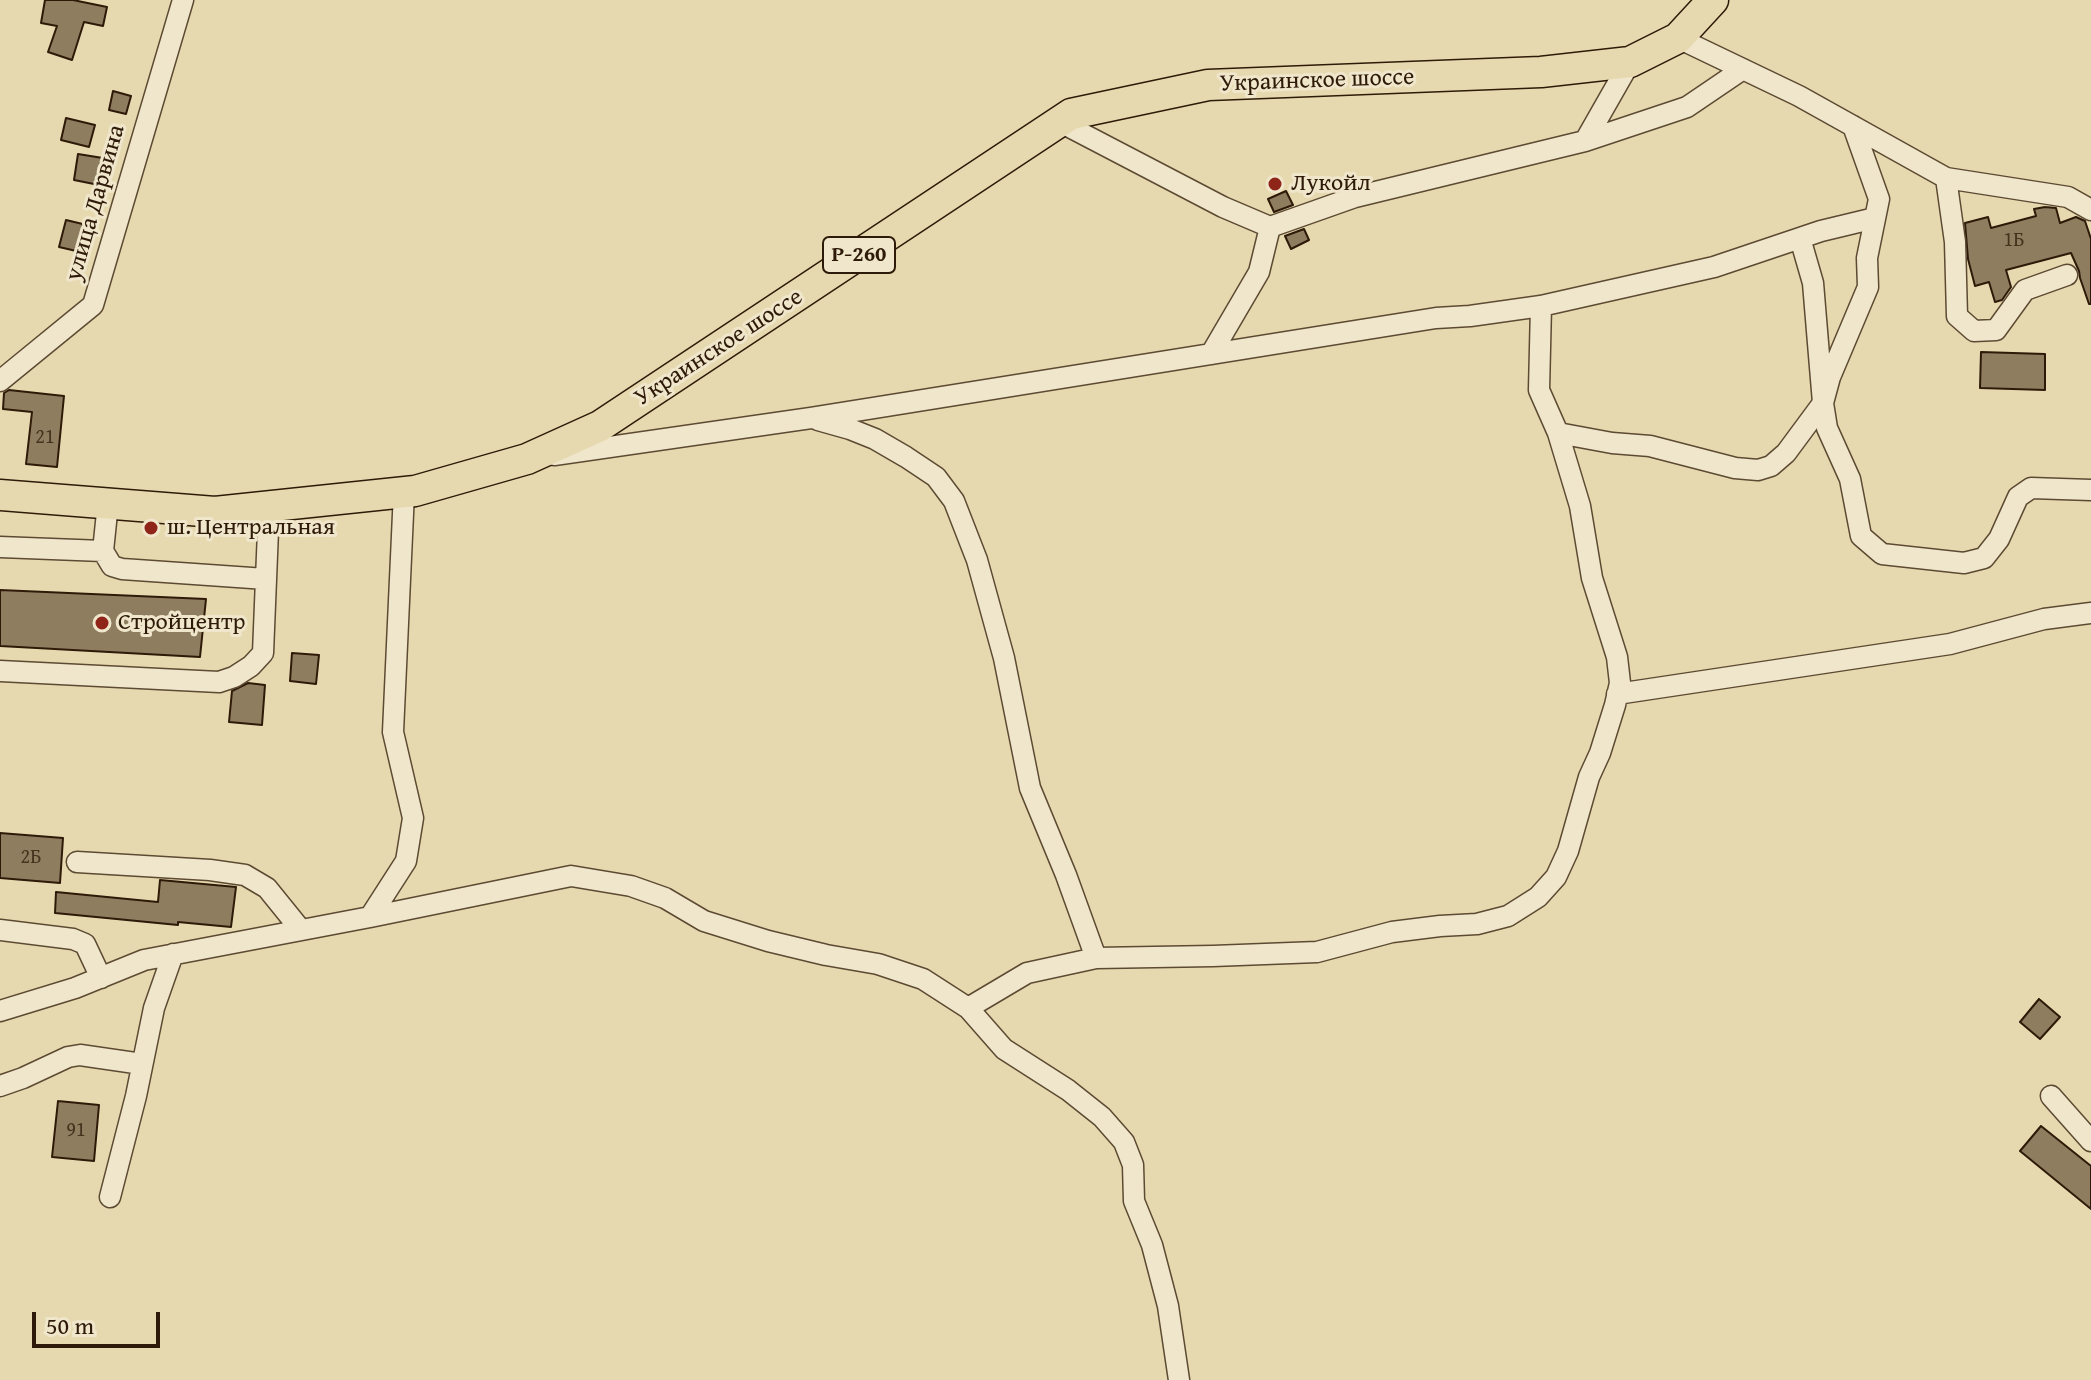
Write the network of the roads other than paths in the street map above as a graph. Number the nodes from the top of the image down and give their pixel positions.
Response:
1 (183, 0) edge
2 (1713, 0) edge
3 (1678, 38) junction
4 (1630, 62) junction
5 (1743, 69) junction
6 (1060, 122) junction
7 (1853, 126) junction
8 (1585, 141) junction
9 (1946, 178) junction
10 (2091, 210) edge
11 (1875, 218) junction
12 (1270, 227) junction
13 (1800, 238) junction
14 (2067, 275) dead end
15 (1541, 306) junction
16 (1211, 354) junction
17 (0, 381) edge
18 (1823, 403) junction
19 (811, 418) junction
20 (1558, 433) junction
21 (527, 459) junction
22 (2091, 490) edge
23 (404, 492) junction
24 (0, 495) edge
25 (108, 503) junction
26 (269, 506) junction
27 (0, 547) edge
28 (103, 551) junction
29 (266, 579) junction
30 (2091, 613) edge
31 (0, 671) edge
32 (1617, 694) junction
33 (77, 862) dead end
34 (370, 917) junction
35 (0, 930) edge
36 (301, 930) junction
37 (173, 954) junction
38 (1096, 958) junction
39 (101, 978) junction
40 (968, 1008) junction
41 (0, 1011) edge
42 (142, 1064) junction
43 (0, 1086) edge
44 (2051, 1096) dead end
45 (2091, 1141) edge
46 (110, 1197) dead end
47 (1179, 1380) edge

1 - 17 street, улица Дарвина
2 - 3 highway, Украинское шоссе / Р-260
3 - 4 highway, Украинское шоссе / Р-260
3 - 5 street
4 - 6 highway, Украинское шоссе / Р-260
4 - 8 street
5 - 7 street
5 - 8 street
6 - 12 street
6 - 21 highway, Украинское шоссе / Р-260
7 - 9 street
7 - 11 street
8 - 12 street
9 - 10 street
9 - 14 street
11 - 13 street
11 - 18 street
12 - 16 street
13 - 15 street
13 - 18 street
15 - 16 street
15 - 20 street
16 - 19 street
18 - 20 street
18 - 22 street
19 - 21 street
19 - 38 street
20 - 32 street
21 - 23 highway, Украинское шоссе / Р-260
23 - 26 highway, Украинское шоссе / Р-260
23 - 34 street
24 - 25 highway, Украинское шоссе / Р-260
25 - 26 highway, Украинское шоссе / Р-260
25 - 28 street
26 - 29 street
27 - 28 street
28 - 29 street
29 - 31 street
30 - 32 street
32 - 38 street
33 - 36 street
34 - 36 street
34 - 40 street
35 - 39 street
36 - 37 street
37 - 39 street
37 - 42 street
38 - 40 street
39 - 41 street
40 - 47 street
42 - 43 street
42 - 46 street
44 - 45 street

